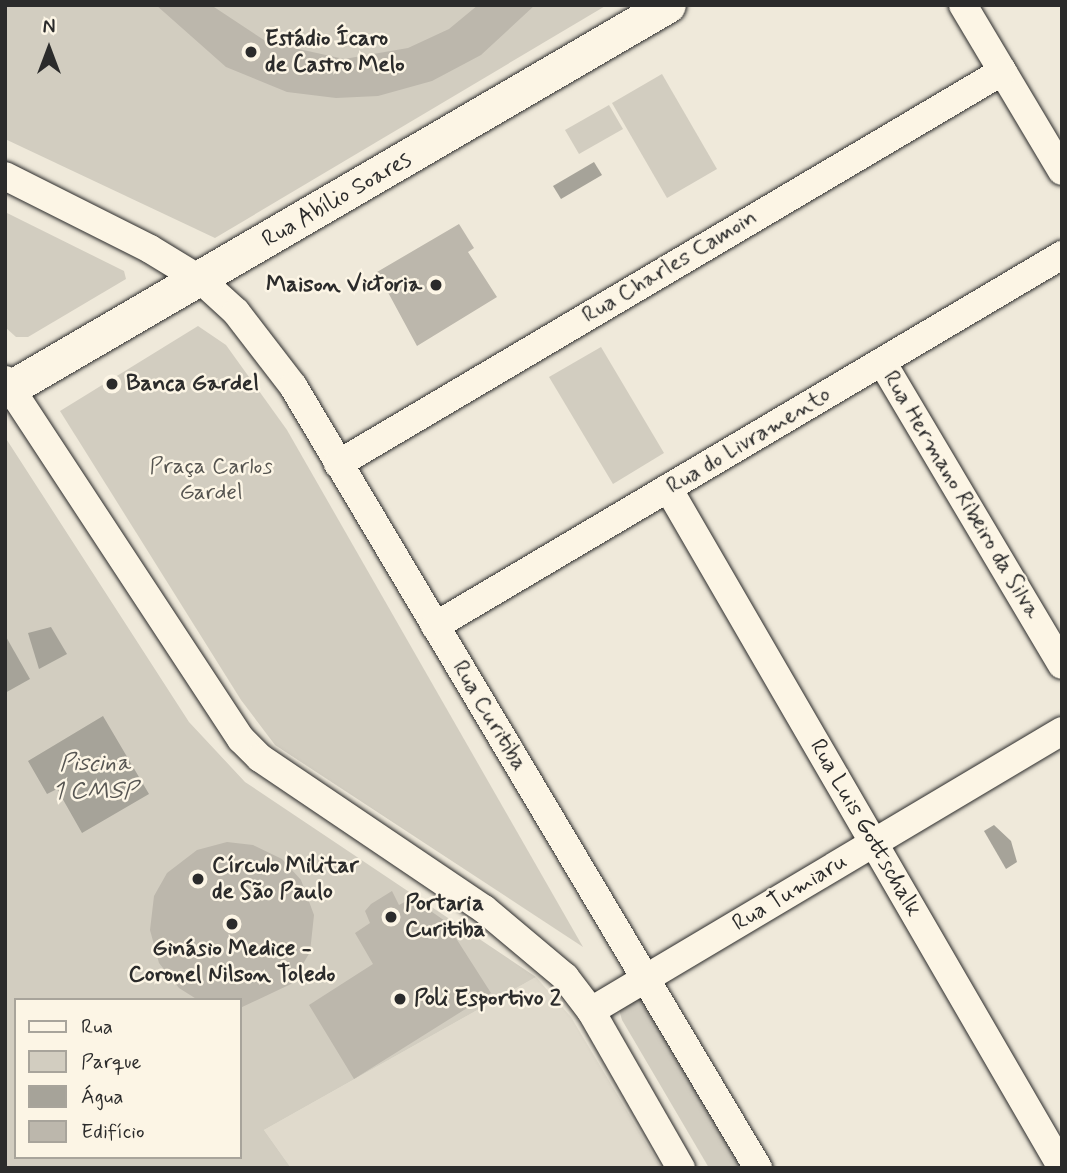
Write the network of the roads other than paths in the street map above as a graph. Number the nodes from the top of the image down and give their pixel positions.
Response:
1 (668, 5) edge
2 (963, 5) edge
3 (1003, 71) junction
4 (1062, 171) edge
5 (5, 176) edge
6 (1062, 255) edge
7 (201, 280) junction
8 (882, 362) junction
9 (7, 386) edge
10 (338, 464) junction
11 (668, 488) junction
12 (435, 626) junction
13 (1062, 665) edge
14 (1062, 731) edge
15 (874, 843) junction
16 (645, 979) junction
17 (591, 1011) junction
18 (681, 1168) edge
19 (758, 1168) edge
20 (1062, 1168) edge

1 - 7 street, Rua Abílio Soares
2 - 3 street
3 - 4 street
3 - 10 street, Rua Charles Camoin
5 - 7 street, Rua Curitiba
6 - 8 street, Rua do Livramento
7 - 9 street, Rua Abílio Soares
7 - 10 street, Rua Curitiba
8 - 11 street, Rua do Livramento
8 - 13 street, Rua Hermano Ribeiro da Silva
9 - 17 street
10 - 12 street, Rua Curitiba
11 - 12 street, Rua do Livramento
11 - 15 street, Rua Luis Gottschalk
12 - 16 street, Rua Curitiba
14 - 15 street, Rua Tumiaru
15 - 16 street, Rua Tumiaru
15 - 20 street, Rua Luis Gottschalk
16 - 17 street, Rua Tumiaru
16 - 19 street, Rua Curitiba
17 - 18 street

